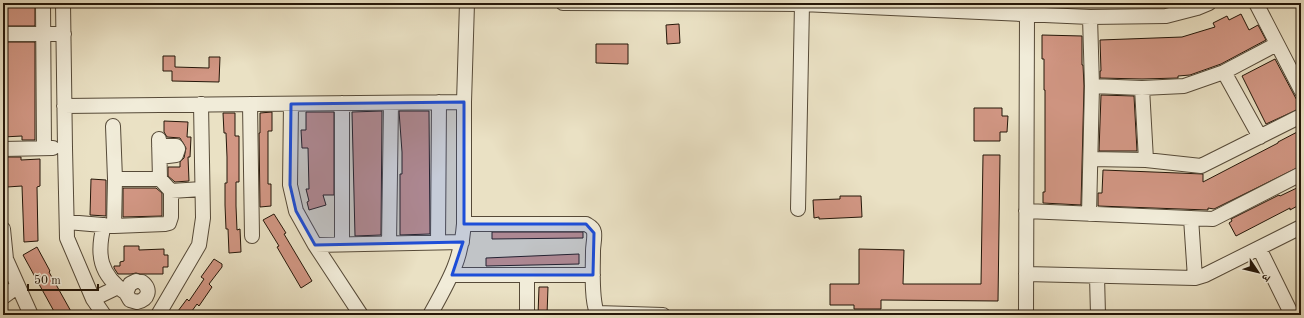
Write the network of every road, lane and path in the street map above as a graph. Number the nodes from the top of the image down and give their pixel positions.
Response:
1 (43, 3) edge
2 (63, 3) edge
3 (467, 3) edge
4 (563, 3) edge
5 (679, 3) edge
6 (1209, 3) edge
7 (1256, 3) edge
8 (802, 4) junction
9 (933, 6) edge
10 (1027, 13) junction
11 (1090, 16) junction
12 (3, 34) edge
13 (43, 34) junction
14 (64, 34) junction
15 (1277, 44) junction
16 (1224, 72) junction
17 (1092, 86) junction
18 (1142, 88) junction
19 (1301, 90) edge
20 (439, 102) junction
21 (464, 102) junction
22 (342, 103) junction
23 (391, 103) junction
24 (201, 104) junction
25 (250, 104) junction
26 (291, 104) junction
27 (64, 106) junction
28 (1301, 116) edge
29 (113, 126) dead end
30 (1260, 138) junction
31 (44, 148) junction
32 (65, 148) junction
33 (159, 148) dead end
34 (3, 149) edge
35 (1091, 159) junction
36 (1146, 160) junction
37 (1301, 174) edge
38 (115, 179) junction
39 (160, 179) junction
40 (202, 189) junction
41 (171, 191) junction
42 (798, 209) dead end
43 (1026, 211) junction
44 (1089, 214) junction
45 (1191, 218) junction
46 (67, 222) junction
47 (464, 224) junction
48 (109, 226) junction
49 (1301, 227) edge
50 (3, 229) edge
51 (252, 236) dead end
52 (438, 242) junction
53 (462, 242) junction
54 (389, 243) junction
55 (342, 244) junction
56 (315, 245) junction
57 (1259, 248) junction
58 (1026, 274) junction
59 (452, 275) junction
60 (527, 275) junction
61 (593, 275) junction
62 (1097, 276) junction
63 (1195, 278) junction
64 (18, 286) junction
65 (122, 290) junction
66 (3, 297) edge
67 (93, 299) junction
68 (31, 315) edge
69 (104, 315) edge
70 (158, 315) edge
71 (361, 315) edge
72 (430, 315) edge
73 (527, 315) edge
74 (656, 315) edge
75 (663, 315) edge
76 (1026, 315) edge
77 (1098, 315) edge
78 (1292, 315) edge

1 - 13 street
2 - 14 street
3 - 21 street
4 - 5 street
5 - 8 street
6 - 11 street
7 - 15 street
8 - 9 street
8 - 42 street
9 - 10 street
10 - 11 street
10 - 43 street
11 - 17 street
12 - 13 street
13 - 14 street
13 - 31 street
14 - 27 street
15 - 16 street
15 - 19 street
16 - 18 street
16 - 30 street
17 - 18 street
17 - 35 street
18 - 36 street
20 - 21 street
20 - 23 street
20 - 52 street
21 - 47 street
22 - 23 street
22 - 26 street
22 - 55 street
23 - 54 street
24 - 25 street
24 - 27 street
24 - 40 street
25 - 26 street
25 - 51 street
26 - 56 street
27 - 32 street
28 - 30 street
29 - 38 street
30 - 36 street
31 - 32 street
31 - 34 street
32 - 46 street
33 - 39 street
35 - 36 street
35 - 44 street
37 - 45 street
38 - 39 street
38 - 48 street
39 - 41 street
40 - 41 street
40 - 70 street
41 - 48 street
43 - 44 street
43 - 58 street
44 - 45 street
45 - 63 street
46 - 48 street
46 - 67 street
47 - 53 street
47 - 61 street
48 - 65 street
49 - 57 street
50 - 64 street
52 - 53 street
52 - 54 street
53 - 59 street
54 - 55 street
55 - 56 street
56 - 71 street
57 - 63 street
57 - 78 street
58 - 62 street
58 - 76 street
59 - 60 street
59 - 72 street
60 - 61 street
60 - 73 street
61 - 74 street
62 - 63 street
62 - 77 street
64 - 66 street
64 - 68 street
65 - 65 street
65 - 67 street
67 - 69 street
74 - 75 street

